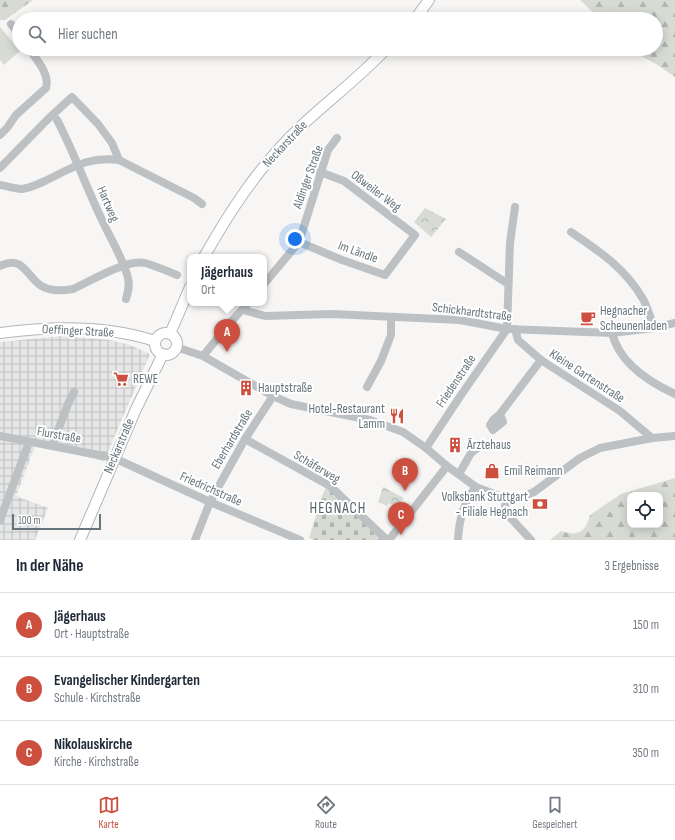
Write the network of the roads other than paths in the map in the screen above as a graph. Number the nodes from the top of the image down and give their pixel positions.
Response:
1 (429, 0) edge
2 (420, 12) edge
3 (34, 56) edge
4 (378, 56) edge
5 (57, 120) dead end
6 (0, 134) edge
7 (337, 138) dead end
8 (119, 160) junction
9 (78, 164) junction
10 (0, 168) edge
11 (320, 172) junction
12 (0, 185) edge
13 (202, 204) dead end
14 (516, 207) dead end
15 (571, 232) dead end
16 (415, 235) joint
17 (299, 242) junction
18 (459, 252) dead end
19 (206, 254) edge
20 (124, 265) junction
21 (0, 266) edge
22 (177, 275) dead end
23 (267, 280) edge
24 (508, 284) junction
25 (187, 294) edge
26 (126, 299) dead end
27 (246, 306) edge
28 (391, 318) junction
29 (675, 323) edge
30 (654, 328) junction
31 (511, 329) junction
32 (0, 333) edge
33 (612, 333) junction
34 (170, 334) junction
35 (156, 341) junction
36 (176, 347) junction
37 (163, 354) junction
38 (203, 356) junction
39 (541, 360) junction
40 (367, 388) dead end
41 (74, 392) dead end
42 (675, 394) edge
43 (273, 396) junction
44 (500, 414) dead end
45 (0, 436) edge
46 (675, 436) edge
47 (652, 438) junction
48 (245, 439) junction
49 (29, 442) junction
50 (52, 446) junction
51 (479, 447) dead end
52 (426, 448) junction
53 (114, 458) junction
54 (448, 466) junction
55 (459, 474) junction
56 (476, 487) junction
57 (507, 499) junction
58 (210, 502) junction
59 (0, 520) edge
60 (80, 540) edge
61 (195, 540) edge
62 (300, 540) edge
63 (388, 540) edge
64 (458, 540) edge
65 (531, 540) edge

1 - 2 main road
3 - 6 street
4 - 19 main road, Neckarstraße
5 - 9 street, Hartweg
7 - 11 street, Aldinger Straße
8 - 9 street
8 - 10 street
8 - 13 street
9 - 12 street
9 - 20 street, Hartweg
11 - 16 street, Oßweiler Weg
11 - 17 street, Aldinger Straße
14 - 24 street
15 - 30 street
16 - 17 street, Im Ländle
17 - 23 street, Aldinger Straße
18 - 24 street
20 - 21 street
20 - 22 street
20 - 26 street, Hartweg
24 - 31 street
25 - 34 main road
27 - 28 street, Schickhardtstraße
27 - 38 street
28 - 31 street, Schickhardtstraße
28 - 40 street
29 - 30 street, Schickhardtstraße
30 - 33 street, Schickhardtstraße
31 - 33 street, Schickhardtstraße
31 - 39 street, Kleine Gartenstraße
31 - 52 street, Friedenstraße
32 - 35 main road, Oeffinger Straße
33 - 42 street
34 - 35 main road
34 - 36 main road
35 - 37 main road
36 - 37 main road
36 - 38 street
37 - 53 main road, Neckarstraße
38 - 43 street
39 - 44 street
39 - 47 street, Kleine Gartenstraße
41 - 50 street
43 - 48 street, Eberhardstraße
43 - 52 street
45 - 49 street, Flurstraße
46 - 47 street
47 - 57 street
48 - 58 street, Eberhardstraße
48 - 63 street, Schäferweg
49 - 50 street, Flurstraße
49 - 59 street
50 - 53 street, Flurstraße
51 - 55 street
52 - 54 street
53 - 58 street, Friedrichstraße
53 - 60 main road, Neckarstraße
54 - 55 street
54 - 63 street
55 - 56 street
56 - 57 street
56 - 64 street
57 - 65 street
58 - 61 street, Eberhardstraße
58 - 62 street, Friedrichstraße

